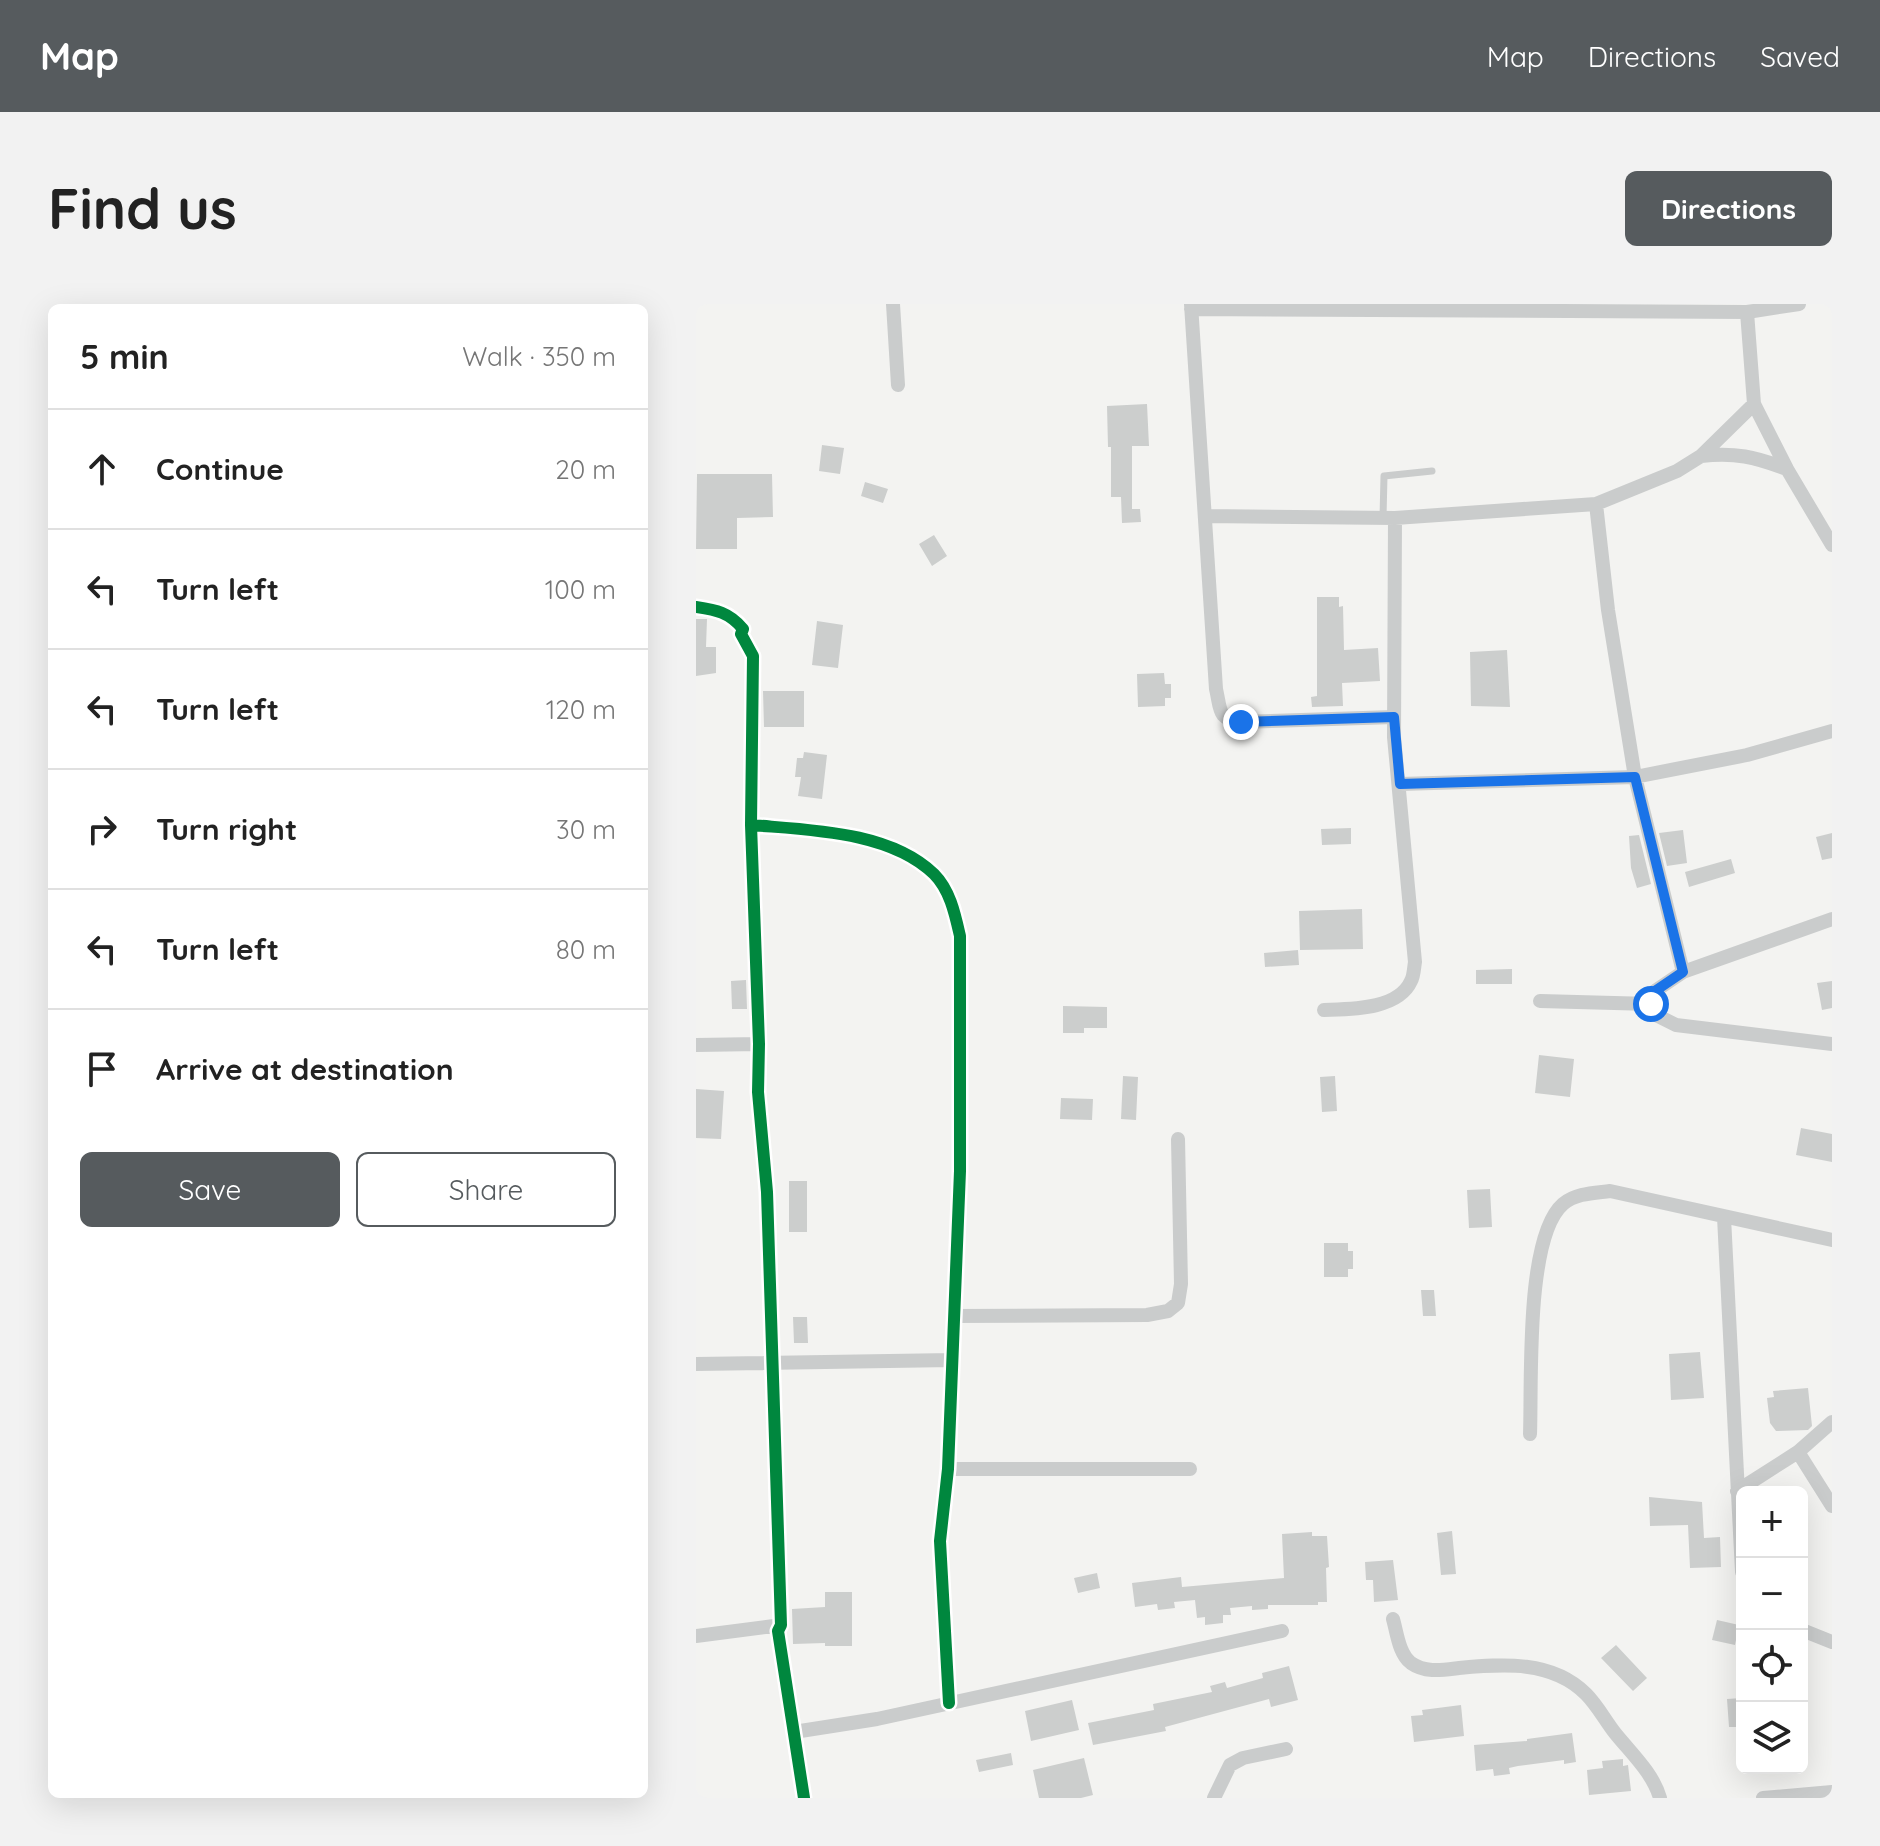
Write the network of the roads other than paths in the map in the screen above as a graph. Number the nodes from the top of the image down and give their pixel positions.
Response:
1 (893, 304) edge
2 (1799, 304) edge
3 (1385, 306) edge
4 (1191, 307) edge
5 (1747, 312) junction
6 (898, 385) dead end
7 (1754, 404) junction
8 (1701, 456) junction
9 (1787, 469) junction
10 (1432, 471) dead end
11 (1596, 504) junction
12 (1205, 516) junction
13 (1389, 518) junction
14 (1832, 545) edge
15 (696, 607) edge
16 (1394, 717) junction
17 (1832, 731) edge
18 (1635, 777) junction
19 (1400, 784) junction
20 (751, 825) junction
21 (1832, 919) edge
22 (1683, 972) junction
23 (1540, 1001) dead end
24 (1651, 1004) junction
25 (1324, 1010) dead end
26 (759, 1044) junction
27 (1832, 1044) edge
28 (696, 1045) edge
29 (1178, 1139) dead end
30 (1724, 1217) junction
31 (1832, 1240) edge
32 (954, 1316) junction
33 (952, 1360) junction
34 (696, 1364) edge
35 (771, 1364) junction
36 (1832, 1422) edge
37 (1530, 1434) dead end
38 (1798, 1452) junction
39 (948, 1469) junction
40 (1190, 1469) dead end
41 (1737, 1486) edge
42 (1745, 1486) edge
43 (1832, 1506) edge
44 (1393, 1619) dead end
45 (781, 1625) junction
46 (1282, 1631) dead end
47 (1808, 1632) edge
48 (696, 1636) edge
49 (1832, 1642) edge
50 (949, 1703) junction
51 (794, 1732) junction
52 (1286, 1749) dead end
53 (1832, 1792) edge
54 (804, 1798) edge
55 (1214, 1798) edge
56 (1660, 1798) edge
57 (1763, 1798) edge

1 - 6 street
2 - 5 street
3 - 4 street
3 - 5 street
4 - 12 street
5 - 7 street
7 - 8 street
7 - 9 street
8 - 9 street
8 - 11 street
9 - 14 street
10 - 13 lane
11 - 13 street
11 - 18 street
12 - 13 street
12 - 16 street
13 - 16 street
15 - 20 street
16 - 19 street
17 - 18 street
18 - 19 street
18 - 22 street
19 - 25 street
20 - 26 street
20 - 32 street
21 - 22 street
22 - 24 street
23 - 24 street
24 - 27 street
26 - 28 street
26 - 35 street
29 - 32 street
30 - 31 street
30 - 37 street
30 - 41 street
32 - 33 street
33 - 35 street
33 - 39 street
34 - 35 street
35 - 45 street
36 - 38 street
38 - 42 street
38 - 43 street
39 - 40 street
39 - 50 street
44 - 56 street
45 - 48 street
45 - 51 street
46 - 50 street
47 - 49 street
50 - 51 street
51 - 54 street
52 - 55 street
53 - 57 street

